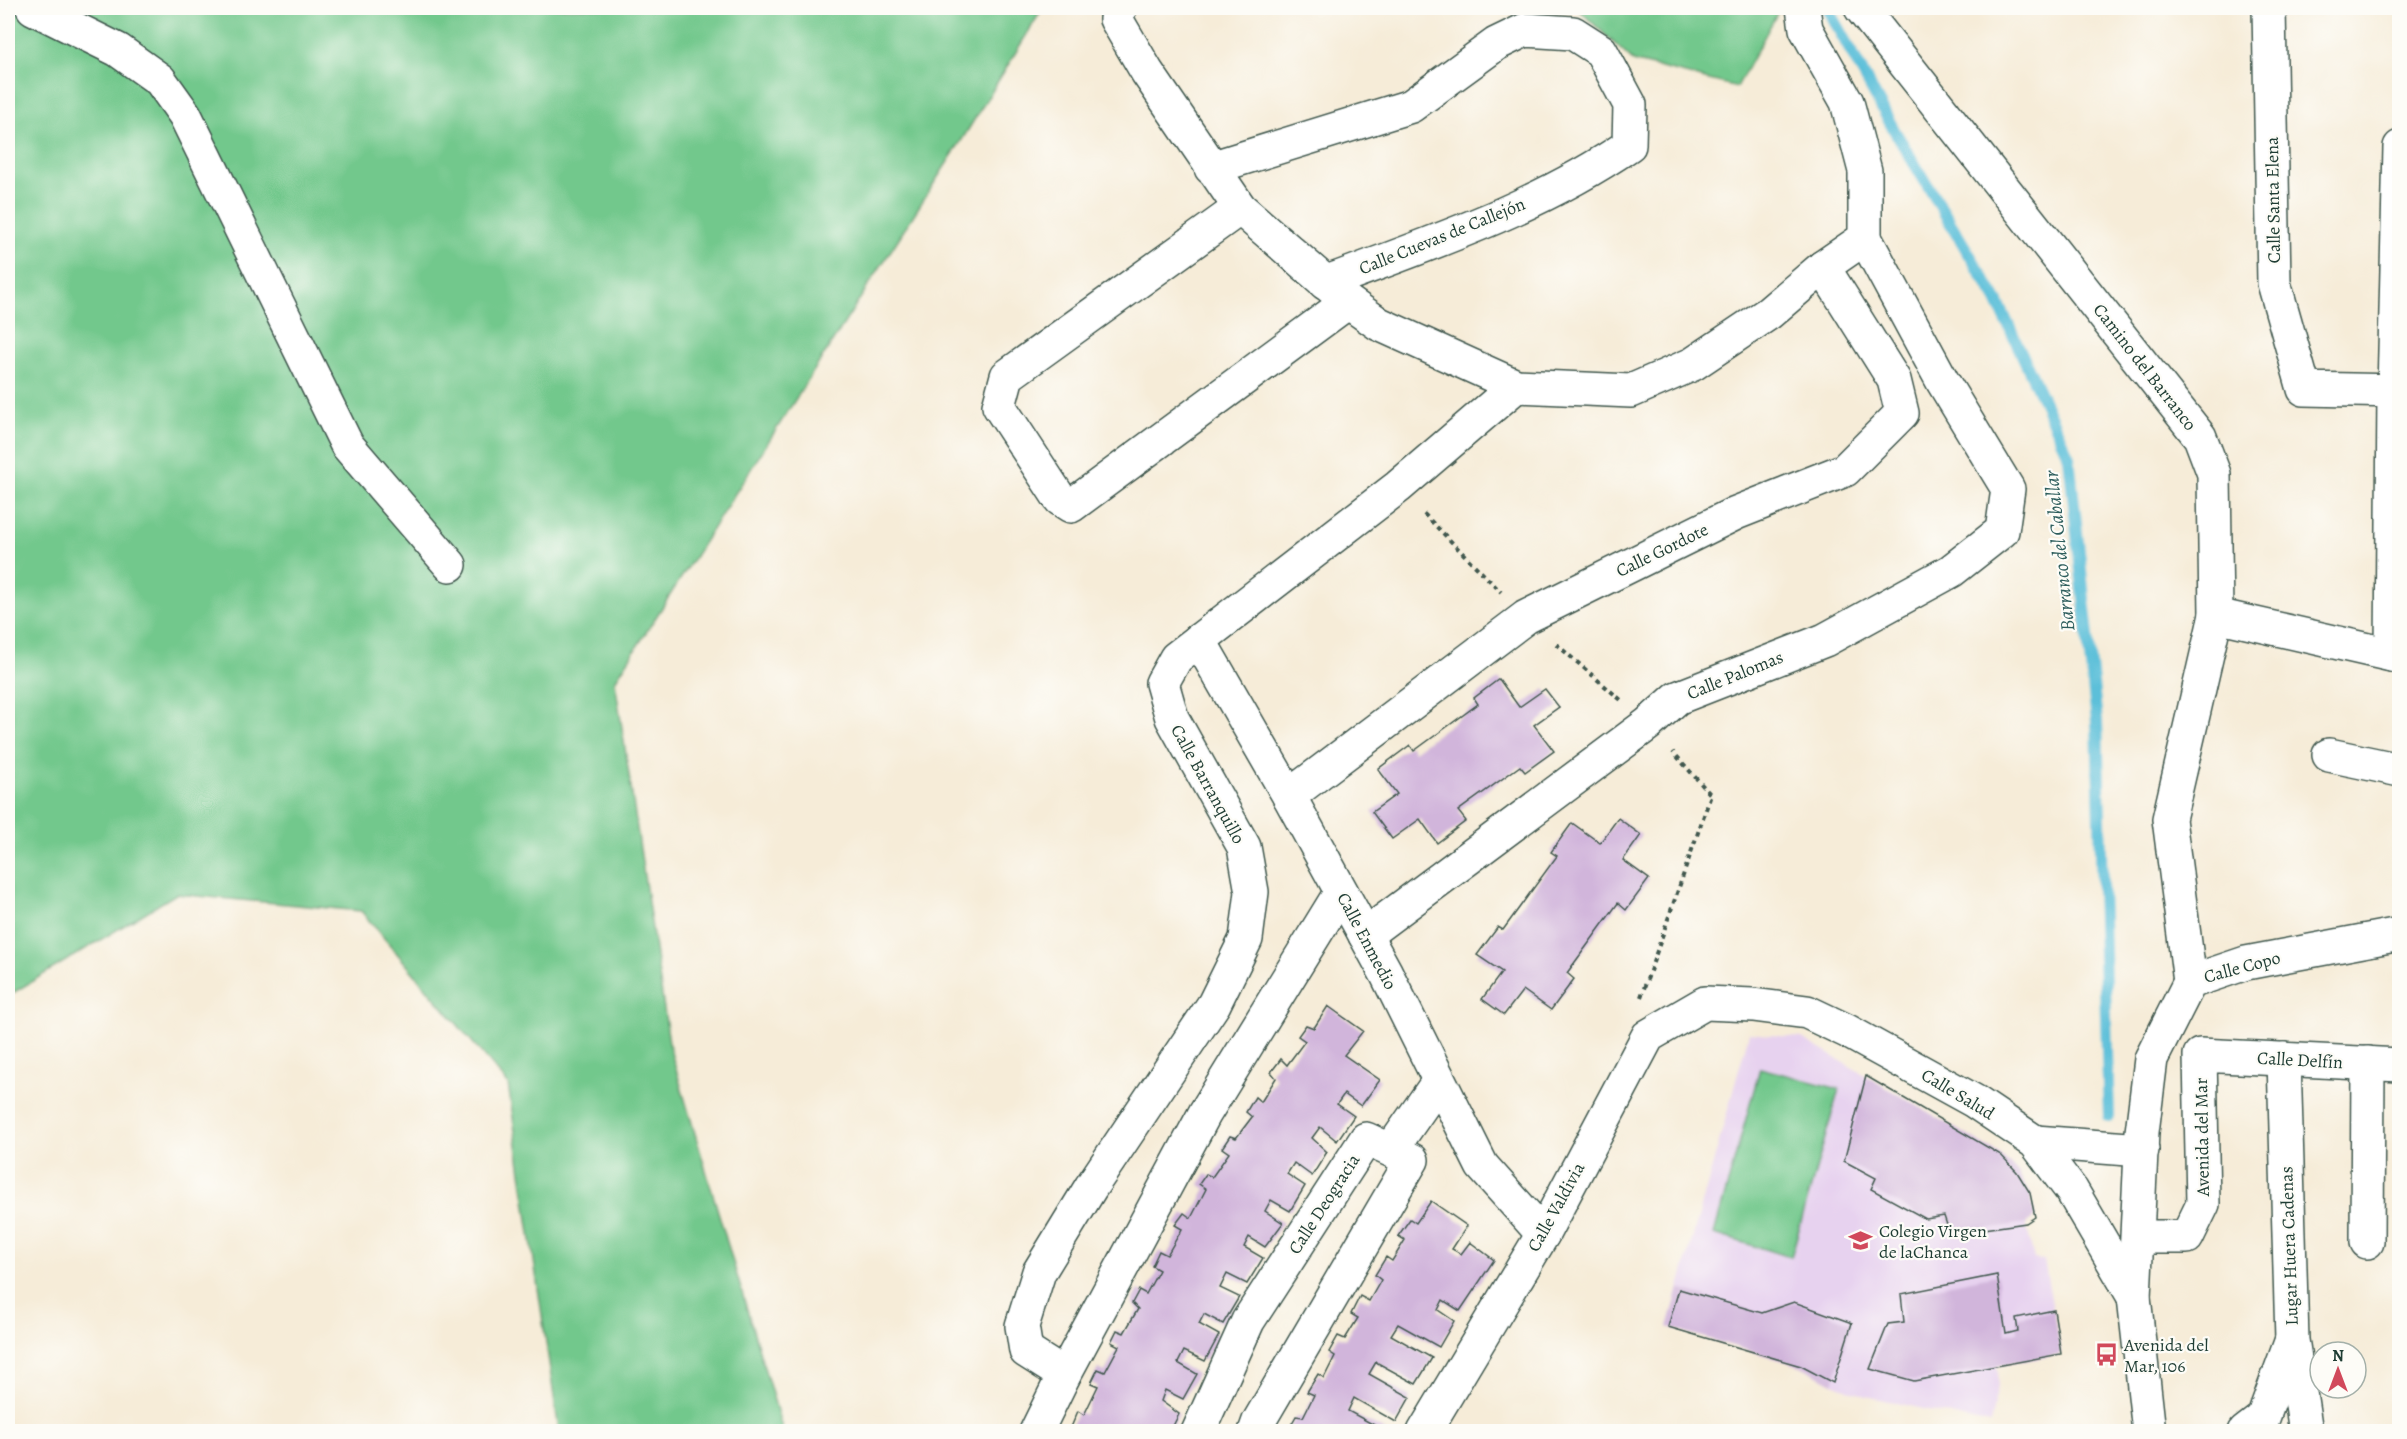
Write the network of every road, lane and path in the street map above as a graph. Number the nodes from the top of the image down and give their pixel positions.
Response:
1 (33, 8) edge
2 (1120, 8) edge
3 (1803, 8) edge
4 (1861, 8) edge
5 (2270, 8) edge
6 (2400, 147) edge
7 (1211, 168) junction
8 (1240, 208) junction
9 (1865, 238) junction
10 (1823, 267) junction
11 (1337, 292) junction
12 (1516, 386) junction
13 (2397, 391) edge
14 (450, 565) dead end
15 (2216, 615) junction
16 (1199, 640) junction
17 (2396, 656) edge
18 (1648, 724) junction
19 (2329, 755) dead end
20 (2400, 770) edge
21 (1288, 796) junction
22 (1341, 892) junction
23 (2400, 934) edge
24 (1365, 935) junction
25 (2190, 982) junction
26 (1705, 1003) joint
27 (1638, 1004) dead end
28 (2200, 1055) joint
29 (2284, 1059) junction
30 (2384, 1064) edge
31 (1439, 1081) junction
32 (2035, 1142) junction
33 (1391, 1150) junction
34 (2142, 1150) junction
35 (1543, 1234) junction
36 (2138, 1237) junction
37 (2367, 1242) dead end
38 (2134, 1297) junction
39 (2292, 1340) junction
40 (1064, 1375) junction
41 (1036, 1431) edge
42 (1198, 1431) edge
43 (1255, 1431) edge
44 (1424, 1431) edge
45 (2149, 1431) edge
46 (2245, 1431) edge
47 (2306, 1431) edge

1 - 14 street
2 - 7 street
3 - 9 street
4 - 15 street, Camino del Barranco
5 - 13 street, Calle Santa Elena
6 - 13 street
7 - 8 street
7 - 11 street, Calle Cuevas de Callejón
8 - 11 street
8 - 11 street
9 - 10 street
9 - 18 street, Calle Palomas
10 - 12 street
10 - 21 street, Calle Gordote
11 - 12 street
12 - 16 street, Calle Barranquillo
13 - 17 street
15 - 17 street
15 - 25 street, Camino del Barranco
16 - 21 street, Calle Enmedio
16 - 40 street, Calle Barranquillo
18 - 24 street, Calle Palomas
18 - 27 path
19 - 20 street
21 - 22 street, Calle Enmedio
22 - 24 street, Calle Enmedio
22 - 40 street
23 - 25 street, Calle Copo
24 - 31 street, Calle Enmedio
25 - 34 street, Calle Copo
26 - 32 street, Calle Salud
26 - 35 street, Calle Valdivia
28 - 29 street, Calle Delfín
28 - 36 street, Avenida del Mar
29 - 30 street, Calle Delfín
29 - 39 street, Lugar Huera Cadenas
30 - 37 street
31 - 33 street
31 - 35 street, Calle Enmedio
32 - 34 street
32 - 38 street, Calle Salud
33 - 42 street, Calle Deogracia
33 - 43 street, Calle Deogracia
34 - 36 street, Calle Copo
35 - 44 street, Calle Valdivia
36 - 38 street, Calle Copo
38 - 45 street
39 - 46 street
39 - 47 street, Lugar Huera Cadenas
40 - 41 street

